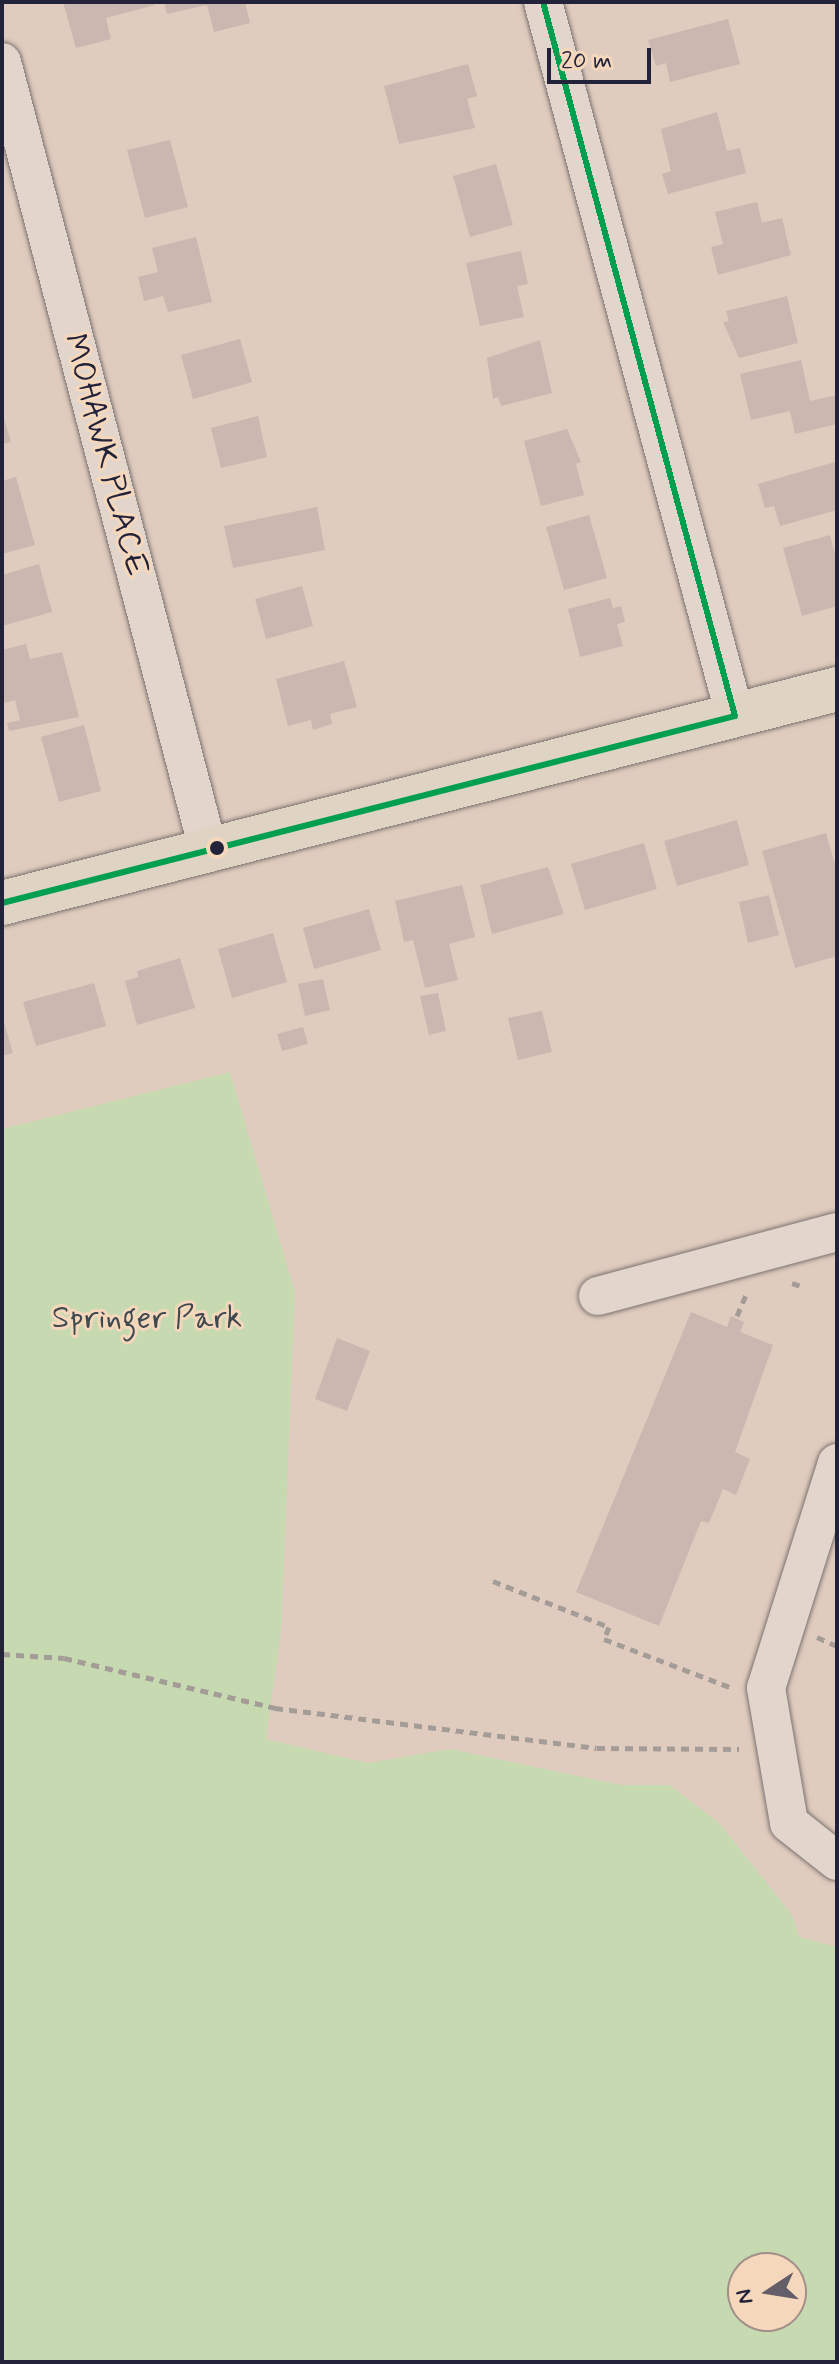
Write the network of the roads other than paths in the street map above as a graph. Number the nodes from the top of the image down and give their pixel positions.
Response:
1 (543, 2) edge
2 (2, 62) edge
3 (837, 689) edge
4 (735, 716) junction
5 (208, 849) junction
6 (2, 903) edge
7 (837, 1232) edge
8 (598, 1296) dead end
9 (837, 1463) edge
10 (837, 1861) edge

1 - 4 street
2 - 5 street, MOHAWK PLACE
3 - 4 main road
4 - 5 main road
5 - 6 main road
7 - 8 street
9 - 10 street

